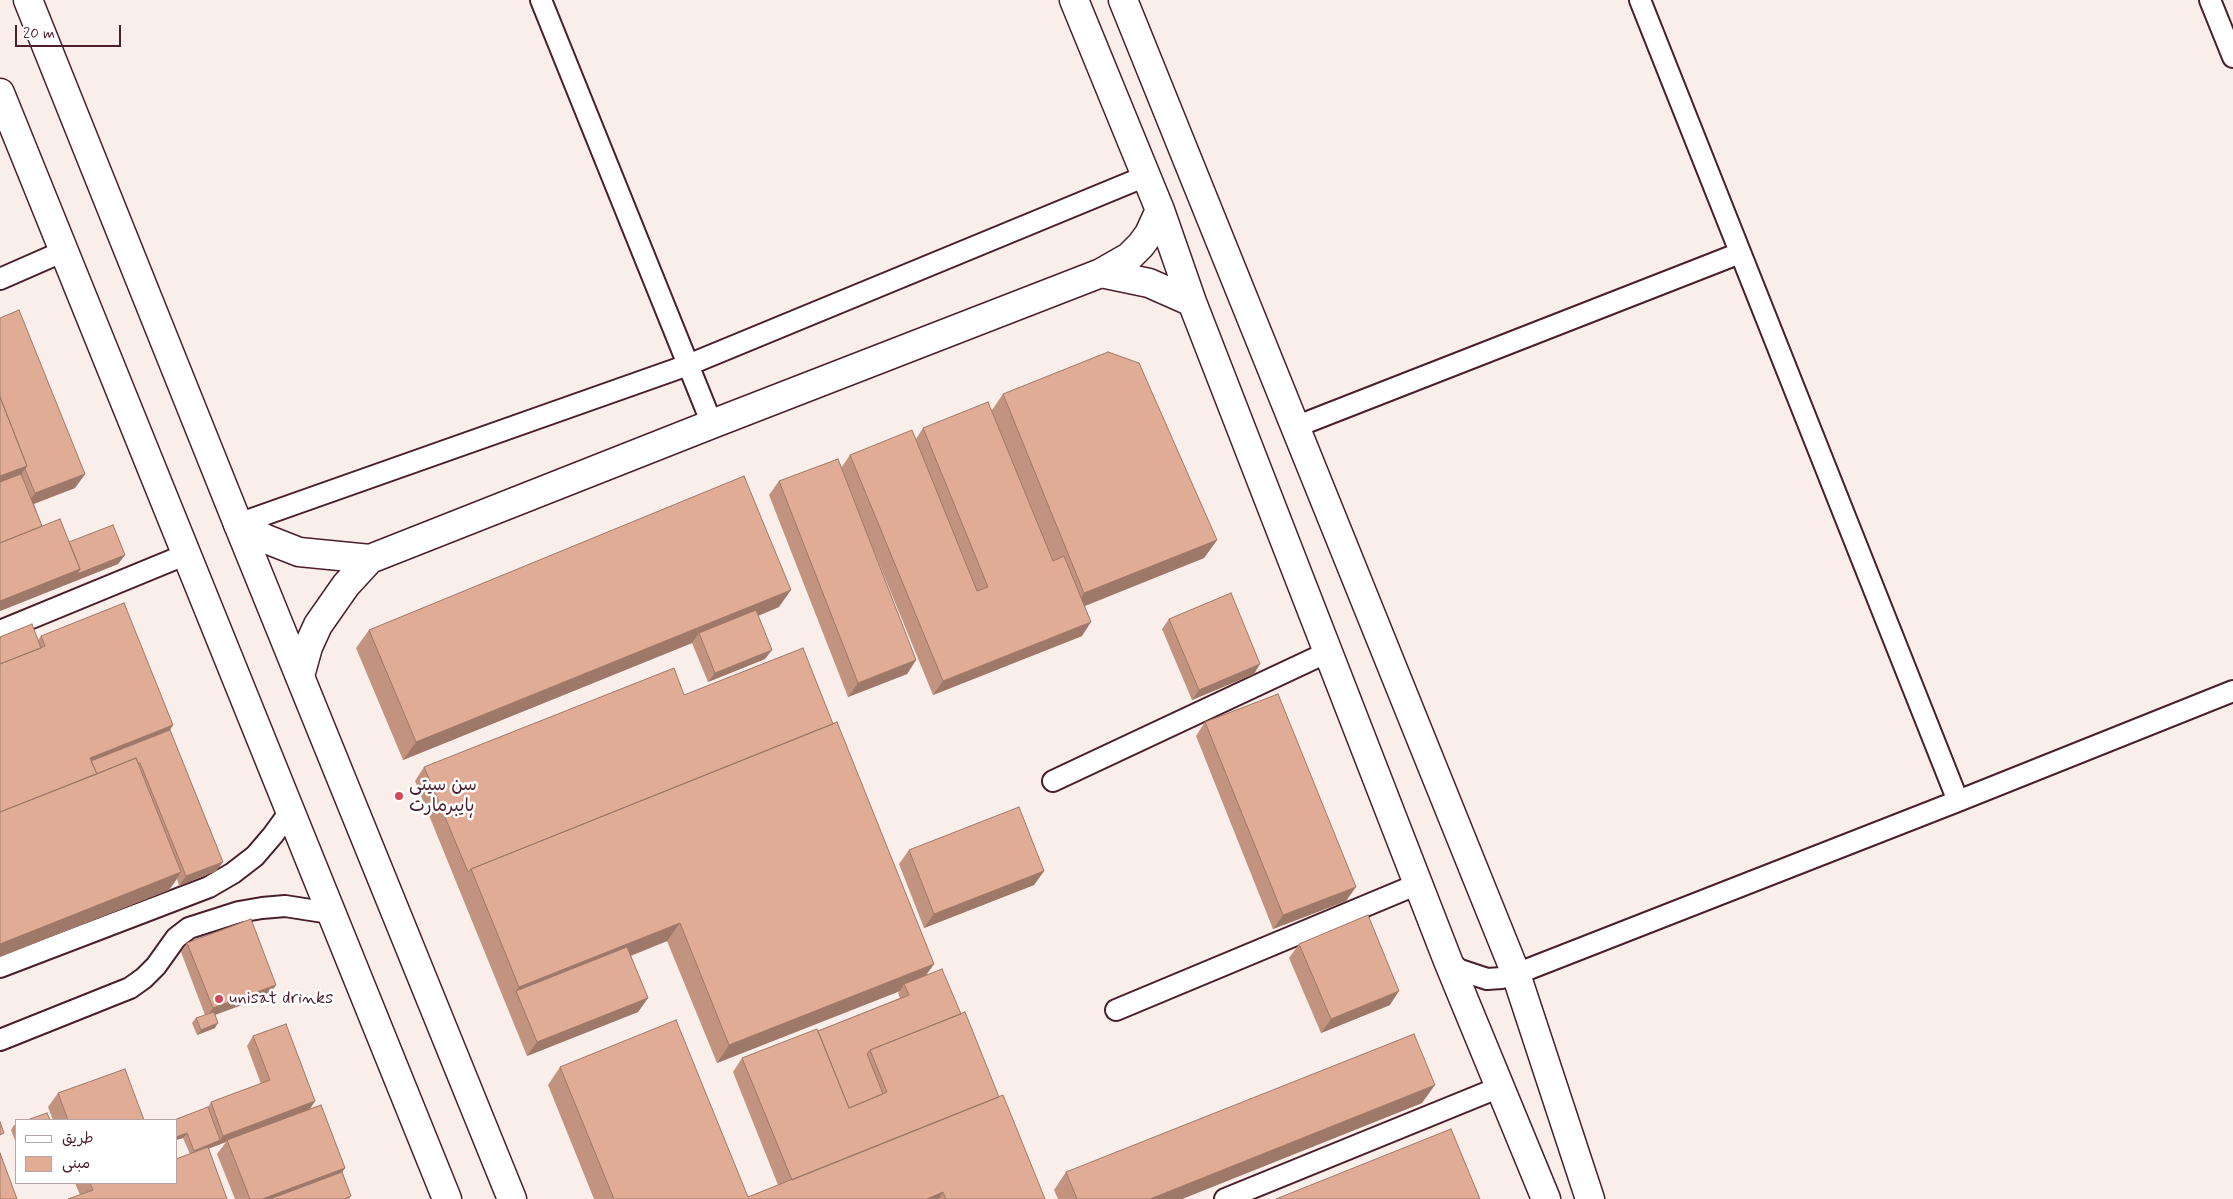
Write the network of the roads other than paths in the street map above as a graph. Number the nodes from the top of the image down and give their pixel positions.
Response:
1 (28, 0) edge
2 (542, 0) edge
3 (1074, 0) edge
4 (1123, 0) edge
5 (1640, 0) edge
6 (2210, 0) edge
7 (2233, 57) edge
8 (0, 93) edge
9 (1146, 176) junction
10 (1160, 210) junction
11 (64, 251) junction
12 (1740, 253) junction
13 (1101, 274) junction
14 (0, 279) edge
15 (1192, 302) junction
16 (688, 365) junction
17 (712, 424) junction
18 (1295, 427) junction
19 (238, 524) junction
20 (187, 554) junction
21 (370, 559) junction
22 (0, 631) edge
23 (1328, 652) junction
24 (300, 676) junction
25 (2233, 691) edge
26 (1053, 780) dead end
27 (1958, 801) junction
28 (289, 813) junction
29 (1418, 884) junction
30 (330, 913) junction
31 (1448, 961) junction
32 (0, 967) edge
33 (1516, 974) junction
34 (1116, 1010) dead end
35 (0, 1040) edge
36 (1500, 1087) junction
37 (447, 1197) edge
38 (512, 1199) edge
39 (1225, 1199) edge
40 (1546, 1199) edge
41 (1590, 1199) edge

1 - 19 street
2 - 16 lane
3 - 9 street
4 - 18 street
5 - 12 lane
6 - 7 lane
8 - 11 street
9 - 10 street
9 - 16 lane
10 - 13 street
10 - 15 street
11 - 14 lane
11 - 20 street
12 - 18 lane
12 - 27 lane
13 - 15 street
13 - 17 street
15 - 23 street
16 - 17 lane
16 - 19 lane
17 - 21 street
18 - 33 street
19 - 21 street
19 - 24 street
20 - 22 lane
20 - 28 street
21 - 24 street
23 - 26 lane
23 - 29 street
24 - 38 street
25 - 27 lane
27 - 33 lane
28 - 30 street
28 - 32 lane
29 - 31 street
29 - 34 lane
30 - 35 lane
30 - 37 street
31 - 33 lane
31 - 36 street
33 - 41 street
36 - 39 lane
36 - 40 street

